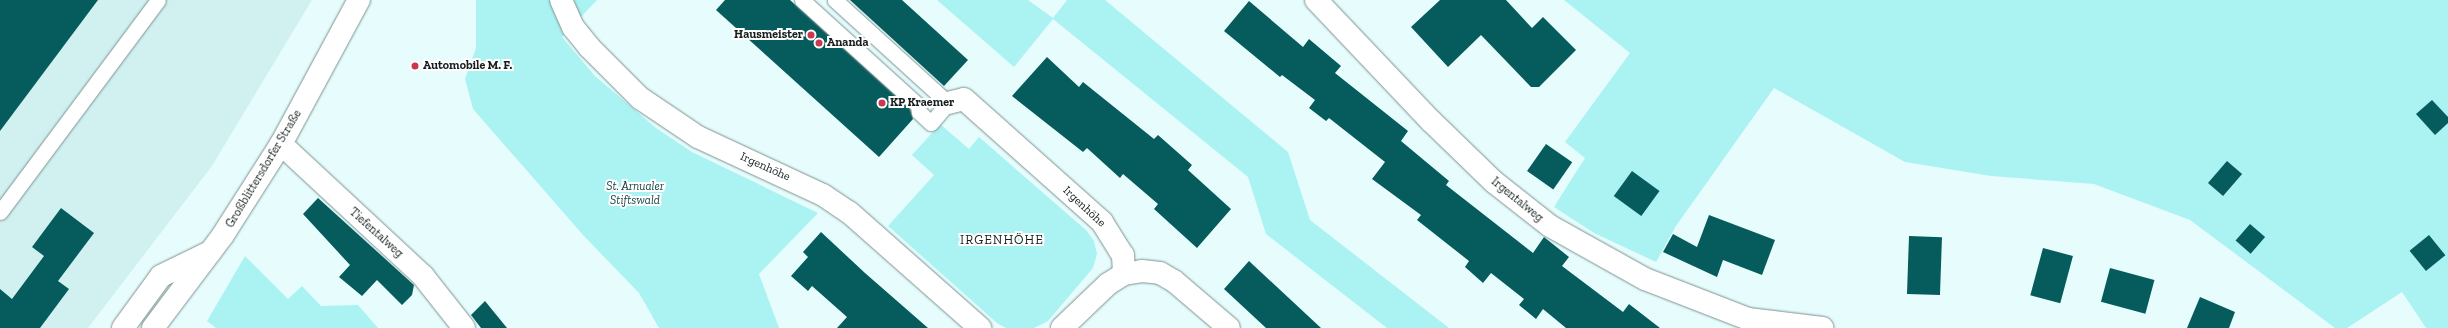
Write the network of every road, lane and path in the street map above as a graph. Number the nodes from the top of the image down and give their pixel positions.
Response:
1 (158, 0) edge
2 (359, 0) edge
3 (561, 0) edge
4 (802, 0) edge
5 (835, 0) edge
6 (1316, 0) edge
7 (948, 103) junction
8 (281, 144) junction
9 (0, 212) edge
10 (210, 252) junction
11 (1124, 274) junction
12 (1769, 326) edge
13 (123, 328) edge
14 (153, 328) edge
15 (464, 328) edge
16 (980, 328) edge
17 (1062, 328) edge
18 (1229, 328) edge
19 (1822, 328) edge

1 - 9 lane
2 - 8 street, Großblittersdorfer Straße
3 - 16 street, Irgenhöhe
4 - 7 lane
5 - 7 lane
6 - 12 street, Irgentalweg
7 - 11 street, Irgenhöhe
8 - 10 street, Großblittersdorfer Straße
8 - 15 street, Tiefentalweg
10 - 13 street
10 - 14 street, Großblittersdorfer Straße
11 - 17 street
11 - 18 street
12 - 19 street, Irgentalweg

